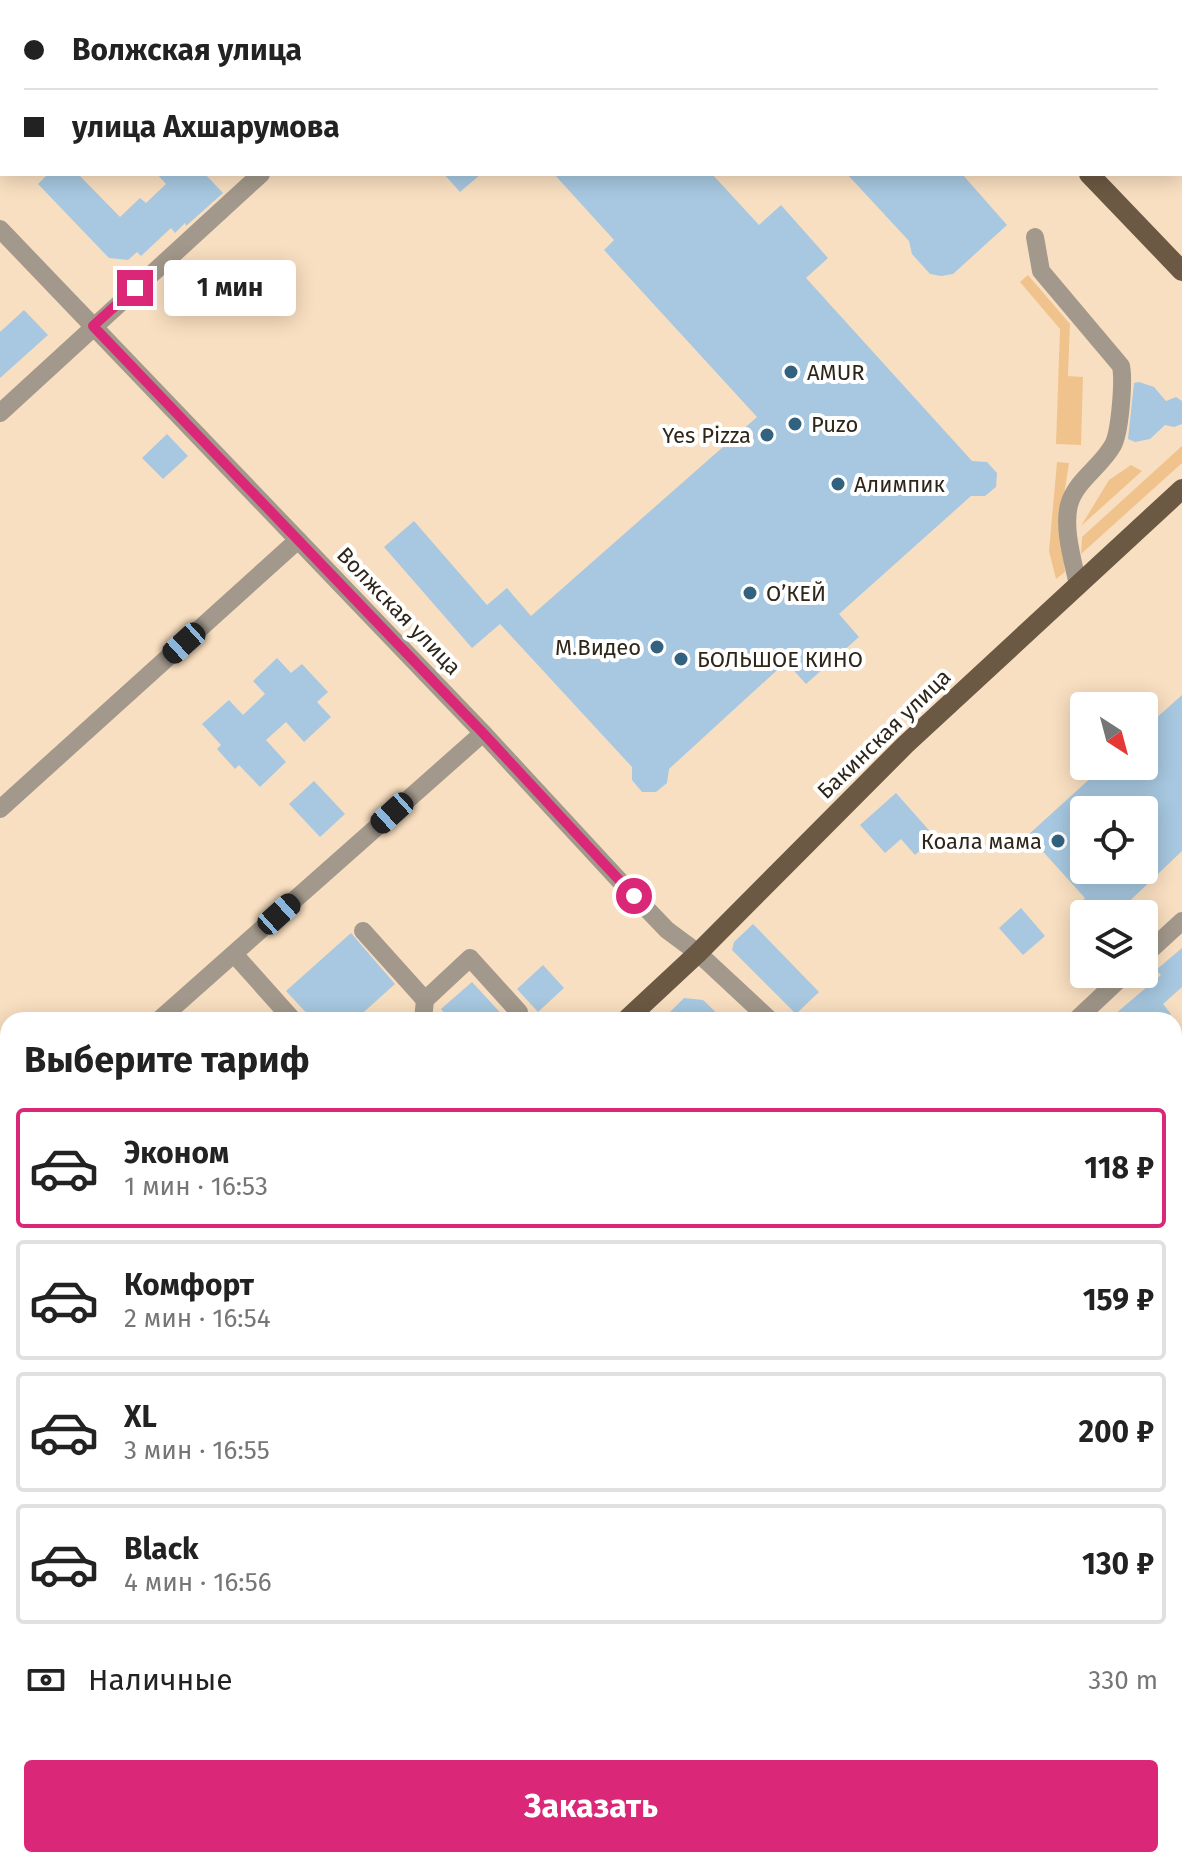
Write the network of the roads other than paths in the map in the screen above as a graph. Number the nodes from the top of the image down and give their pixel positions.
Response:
1 (259, 176) edge
2 (1091, 176) edge
3 (0, 229) edge
4 (1035, 237) dead end
5 (1182, 271) edge
6 (93, 326) junction
7 (0, 413) edge
8 (1182, 489) edge
9 (298, 540) junction
10 (1078, 585) junction
11 (483, 733) junction
12 (0, 809) edge
13 (1182, 921) edge
14 (363, 931) dead end
15 (1158, 943) edge
16 (698, 953) junction
17 (234, 954) junction
18 (1110, 988) edge
19 (425, 1000) junction
20 (168, 1012) edge
21 (286, 1012) edge
22 (424, 1012) edge
23 (519, 1012) dead end
24 (635, 1012) edge
25 (761, 1012) edge
26 (1085, 1012) edge

1 - 6 street
2 - 5 main road
3 - 6 street, Волжская улица
4 - 10 street
6 - 7 street
6 - 9 street, Волжская улица
8 - 10 main road, Бакинская улица
9 - 11 street, Волжская улица
9 - 12 street
10 - 16 main road, Бакинская улица
11 - 16 street, Волжская улица
11 - 17 street
13 - 15 street
14 - 19 street
16 - 24 main road, Бакинская улица
16 - 25 street, Волжская улица
17 - 20 street
17 - 21 street
18 - 26 street
19 - 22 street
19 - 23 street

